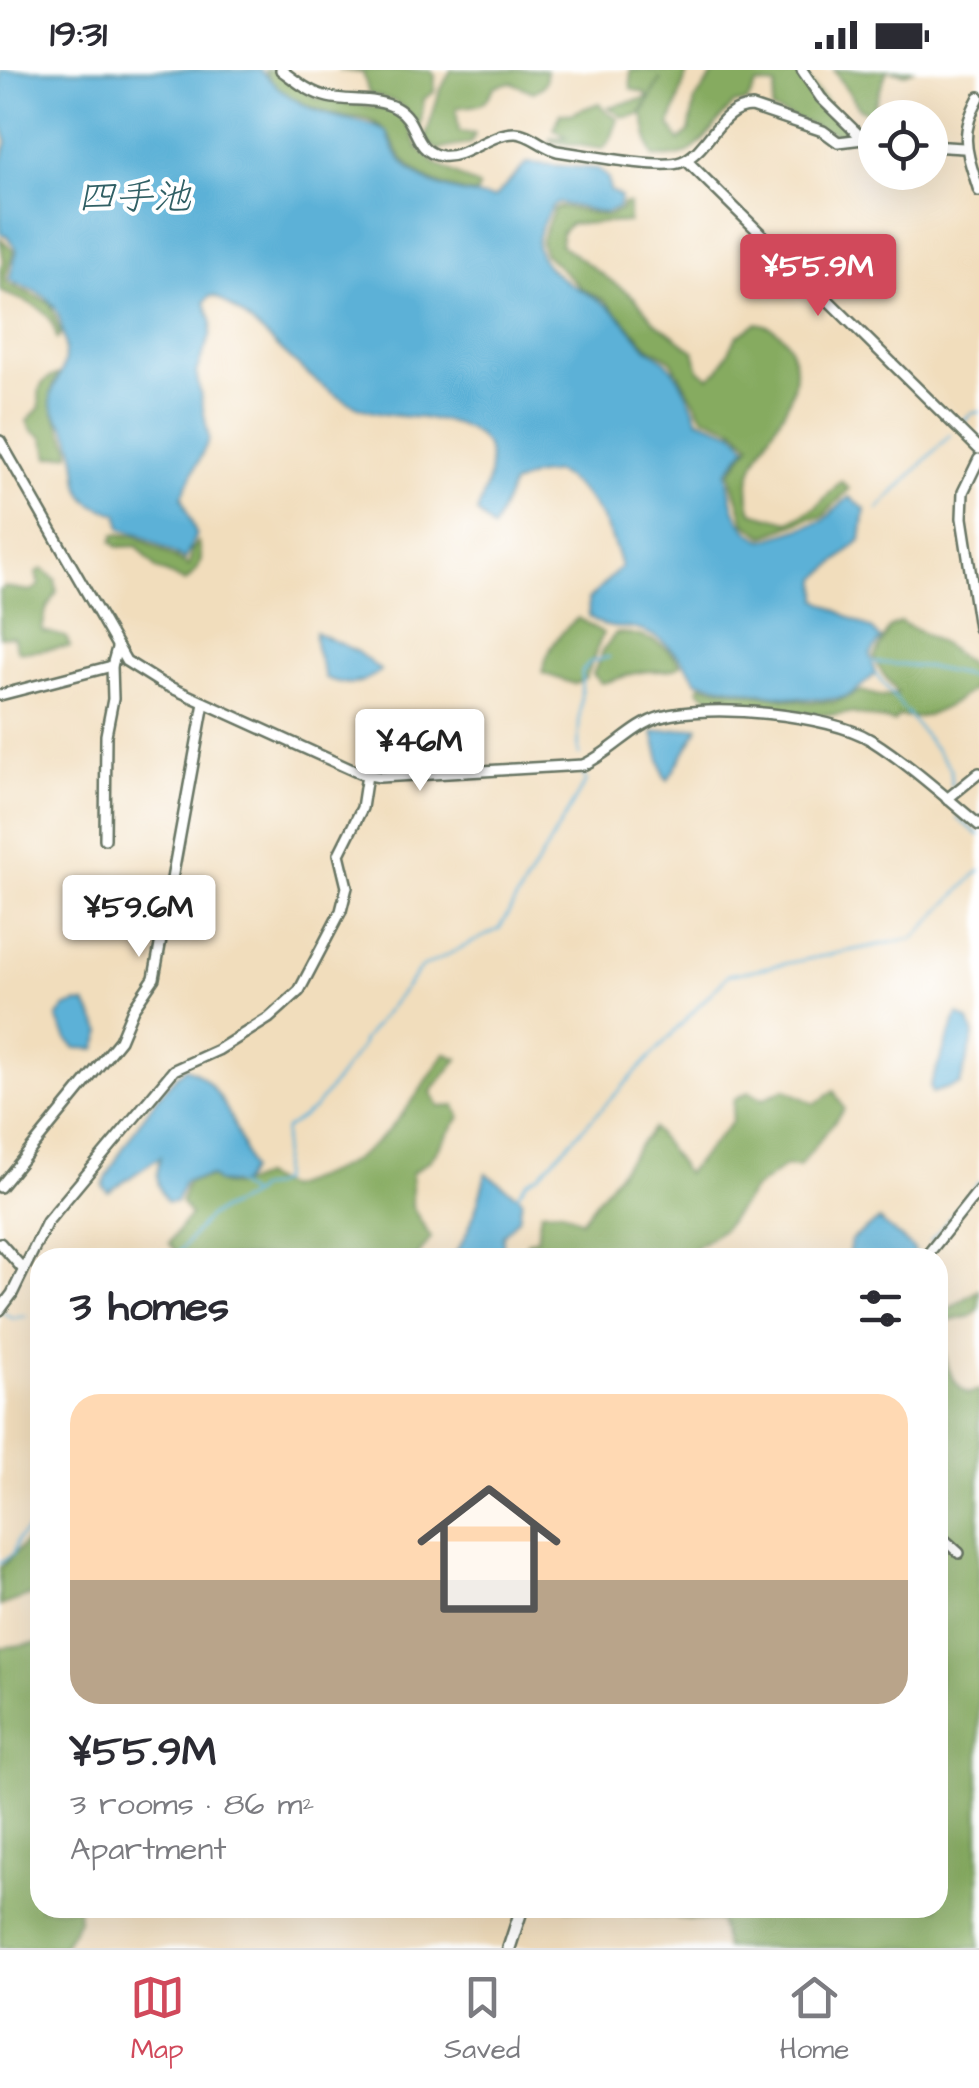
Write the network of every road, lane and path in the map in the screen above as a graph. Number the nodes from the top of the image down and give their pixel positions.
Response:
1 (281, 70) edge
2 (802, 70) edge
3 (979, 98) edge
4 (858, 133) edge
5 (858, 139) edge
6 (948, 147) edge
7 (963, 148) junction
8 (686, 160) junction
9 (979, 191) edge
10 (0, 441) edge
11 (978, 448) edge
12 (979, 459) edge
13 (979, 628) edge
14 (116, 648) junction
15 (112, 666) junction
16 (0, 695) edge
17 (204, 702) junction
18 (979, 773) edge
19 (368, 775) junction
20 (948, 799) junction
21 (979, 825) edge
22 (106, 839) dead end
23 (0, 1187) edge
24 (979, 1190) edge
25 (0, 1243) edge
26 (34, 1248) edge
27 (933, 1248) edge
28 (30, 1255) edge
29 (23, 1269) junction
30 (0, 1310) edge
31 (948, 1543) edge
32 (959, 1553) dead end
33 (519, 1918) edge
34 (509, 1948) edge

1 - 8 street
2 - 4 street
3 - 7 street
5 - 8 street
6 - 7 street
7 - 9 street
8 - 11 street
10 - 14 street
12 - 13 street
14 - 15 street
14 - 17 street
15 - 16 street
15 - 22 street
17 - 19 street
17 - 23 street
18 - 20 street
19 - 20 street
19 - 26 street
20 - 21 street
24 - 27 street
25 - 29 street
28 - 29 street
29 - 30 street
31 - 32 street
33 - 34 street

